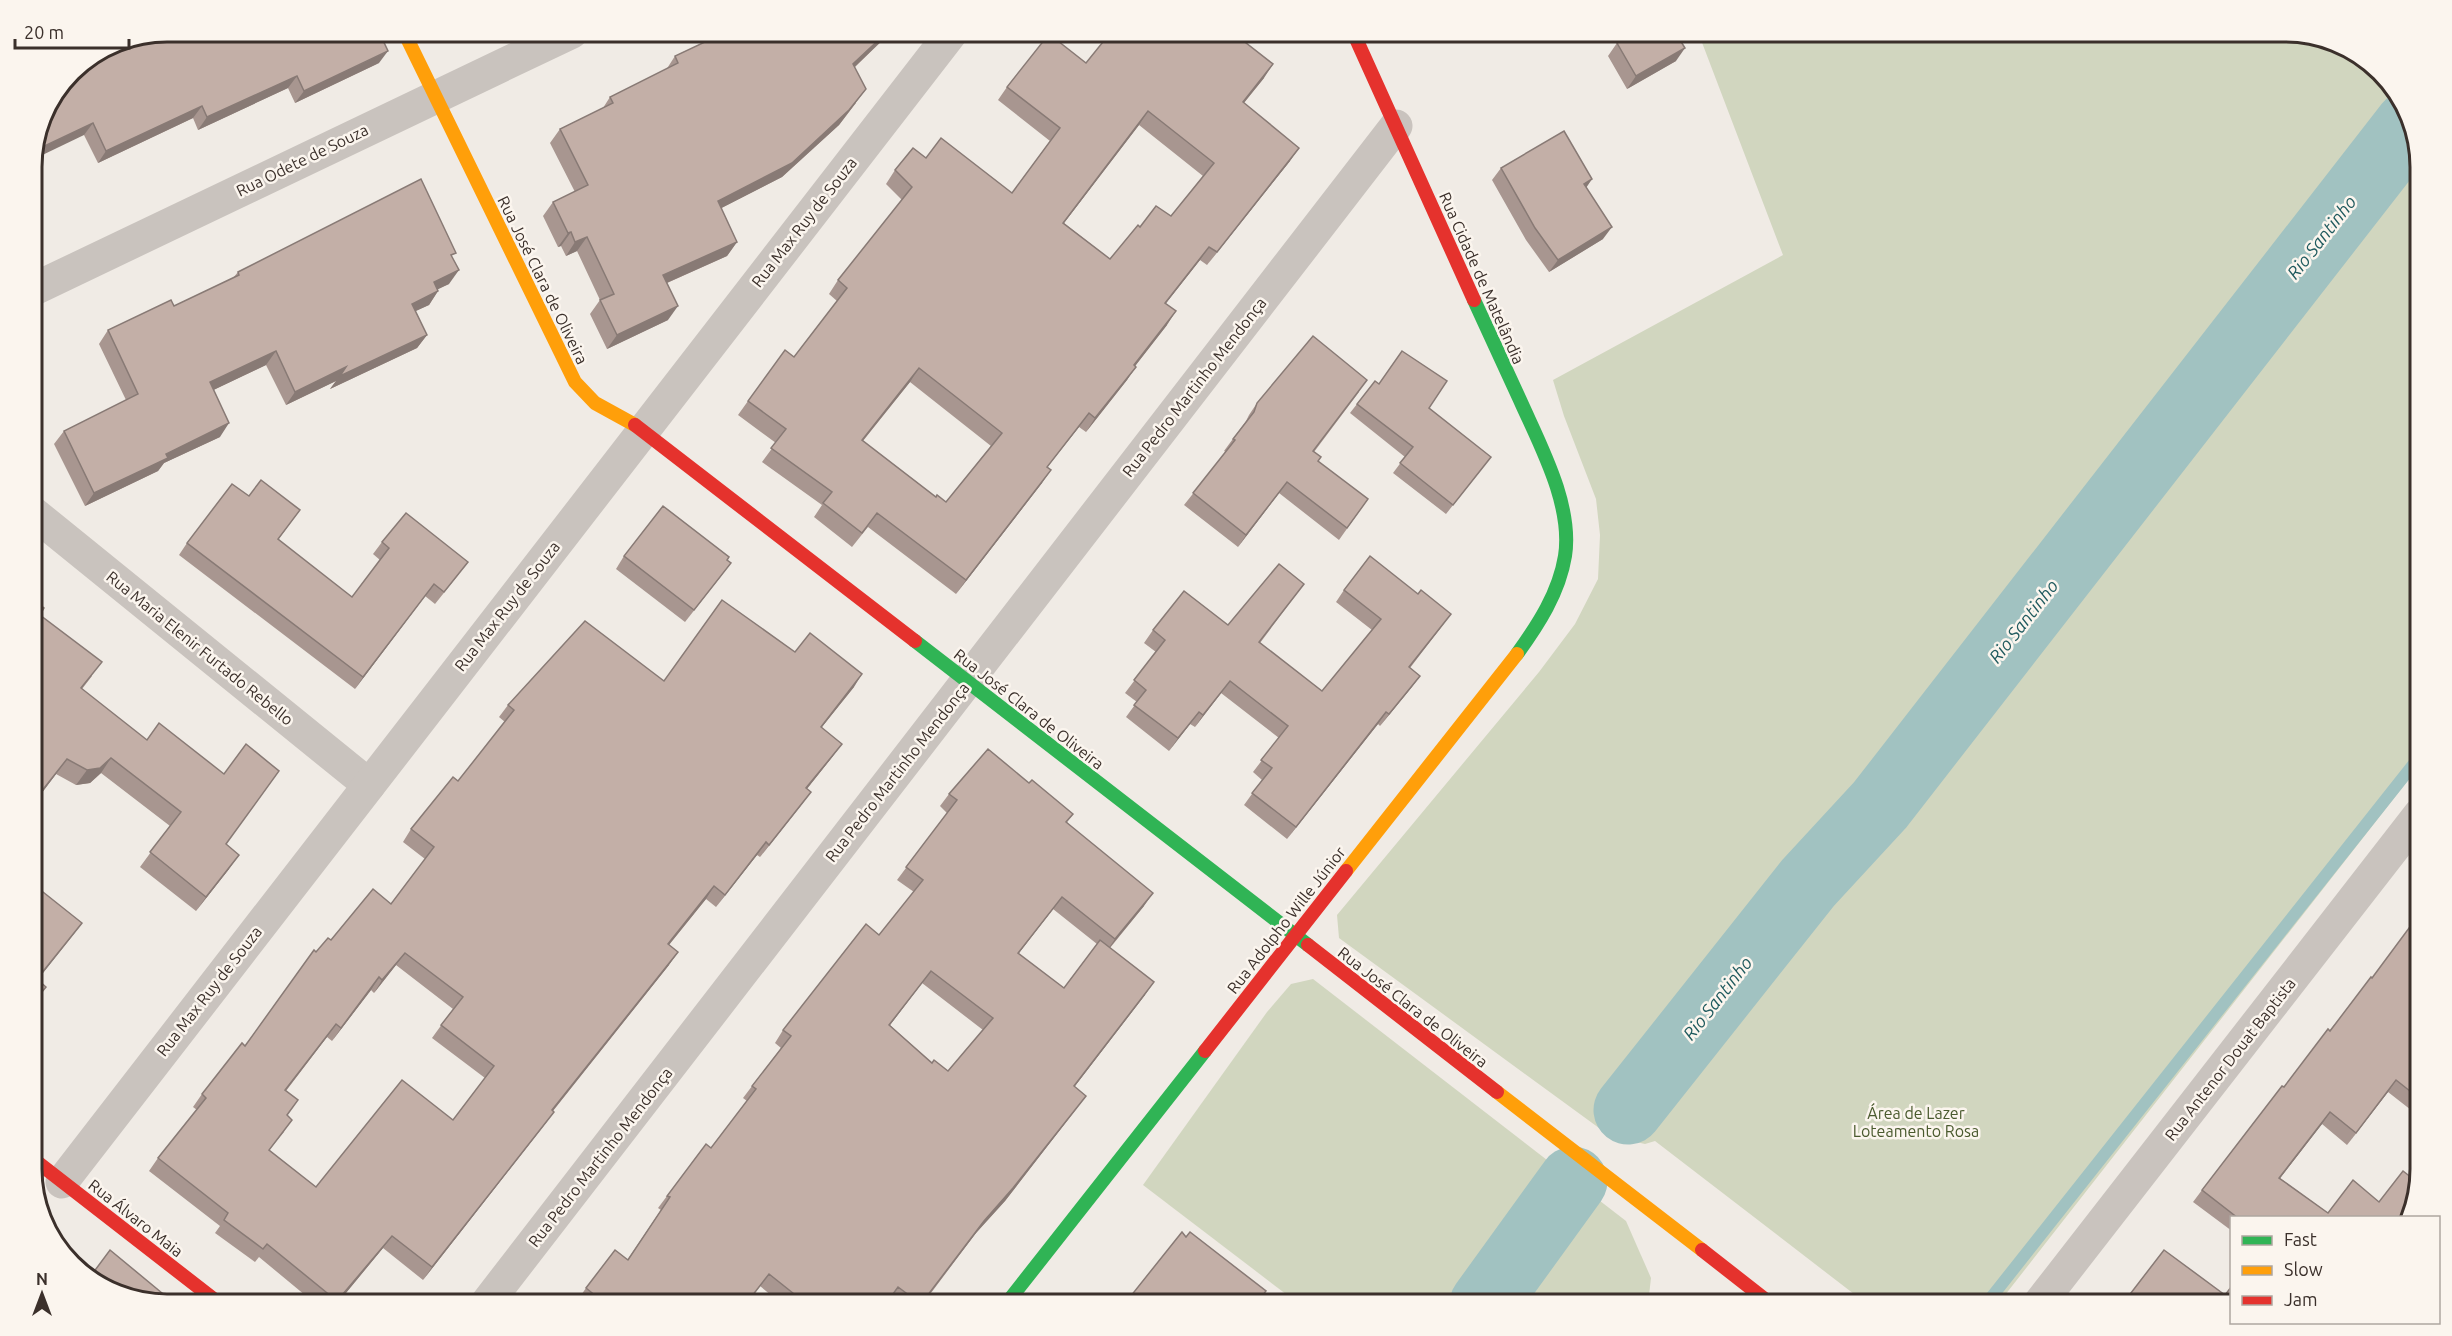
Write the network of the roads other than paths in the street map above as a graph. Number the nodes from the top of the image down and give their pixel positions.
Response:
1 (409, 42) edge
2 (551, 42) edge
3 (944, 42) edge
4 (1358, 42) edge
5 (435, 97) junction
6 (1396, 126) junction
7 (42, 285) edge
8 (643, 430) junction
9 (42, 520) edge
10 (1566, 542) joint
11 (967, 682) junction
12 (369, 785) junction
13 (2410, 827) edge
14 (1295, 936) junction
15 (42, 1166) edge
16 (62, 1182) junction
17 (206, 1294) edge
18 (494, 1294) edge
19 (1015, 1294) edge
20 (1757, 1294) edge
21 (2048, 1294) edge

1 - 5 street, Rua José Clara de Oliveira
2 - 5 street, Rua Odete de Souza
3 - 8 street, Rua Max Ruy de Souza
4 - 6 street, Rua Cidade de Matelândia
5 - 7 street, Rua Odete de Souza
5 - 8 street, Rua José Clara de Oliveira
6 - 10 street, Rua Cidade de Matelândia
6 - 11 street, Rua Pedro Martinho Mendonça
8 - 11 street, Rua José Clara de Oliveira
8 - 12 street, Rua Max Ruy de Souza
9 - 12 street, Rua Maria Elenir Furtado Rebello
10 - 14 street, Rua Adolpho Wille Júnior
11 - 14 street, Rua José Clara de Oliveira
11 - 18 street, Rua Pedro Martinho Mendonça
12 - 16 street, Rua Max Ruy de Souza
13 - 21 street, Rua Antenor Douat Baptista
14 - 19 street, Rua Adolpho Wille Júnior
14 - 20 street, Rua José Clara de Oliveira
15 - 16 street, Rua Álvaro Maia
16 - 17 street, Rua Álvaro Maia

